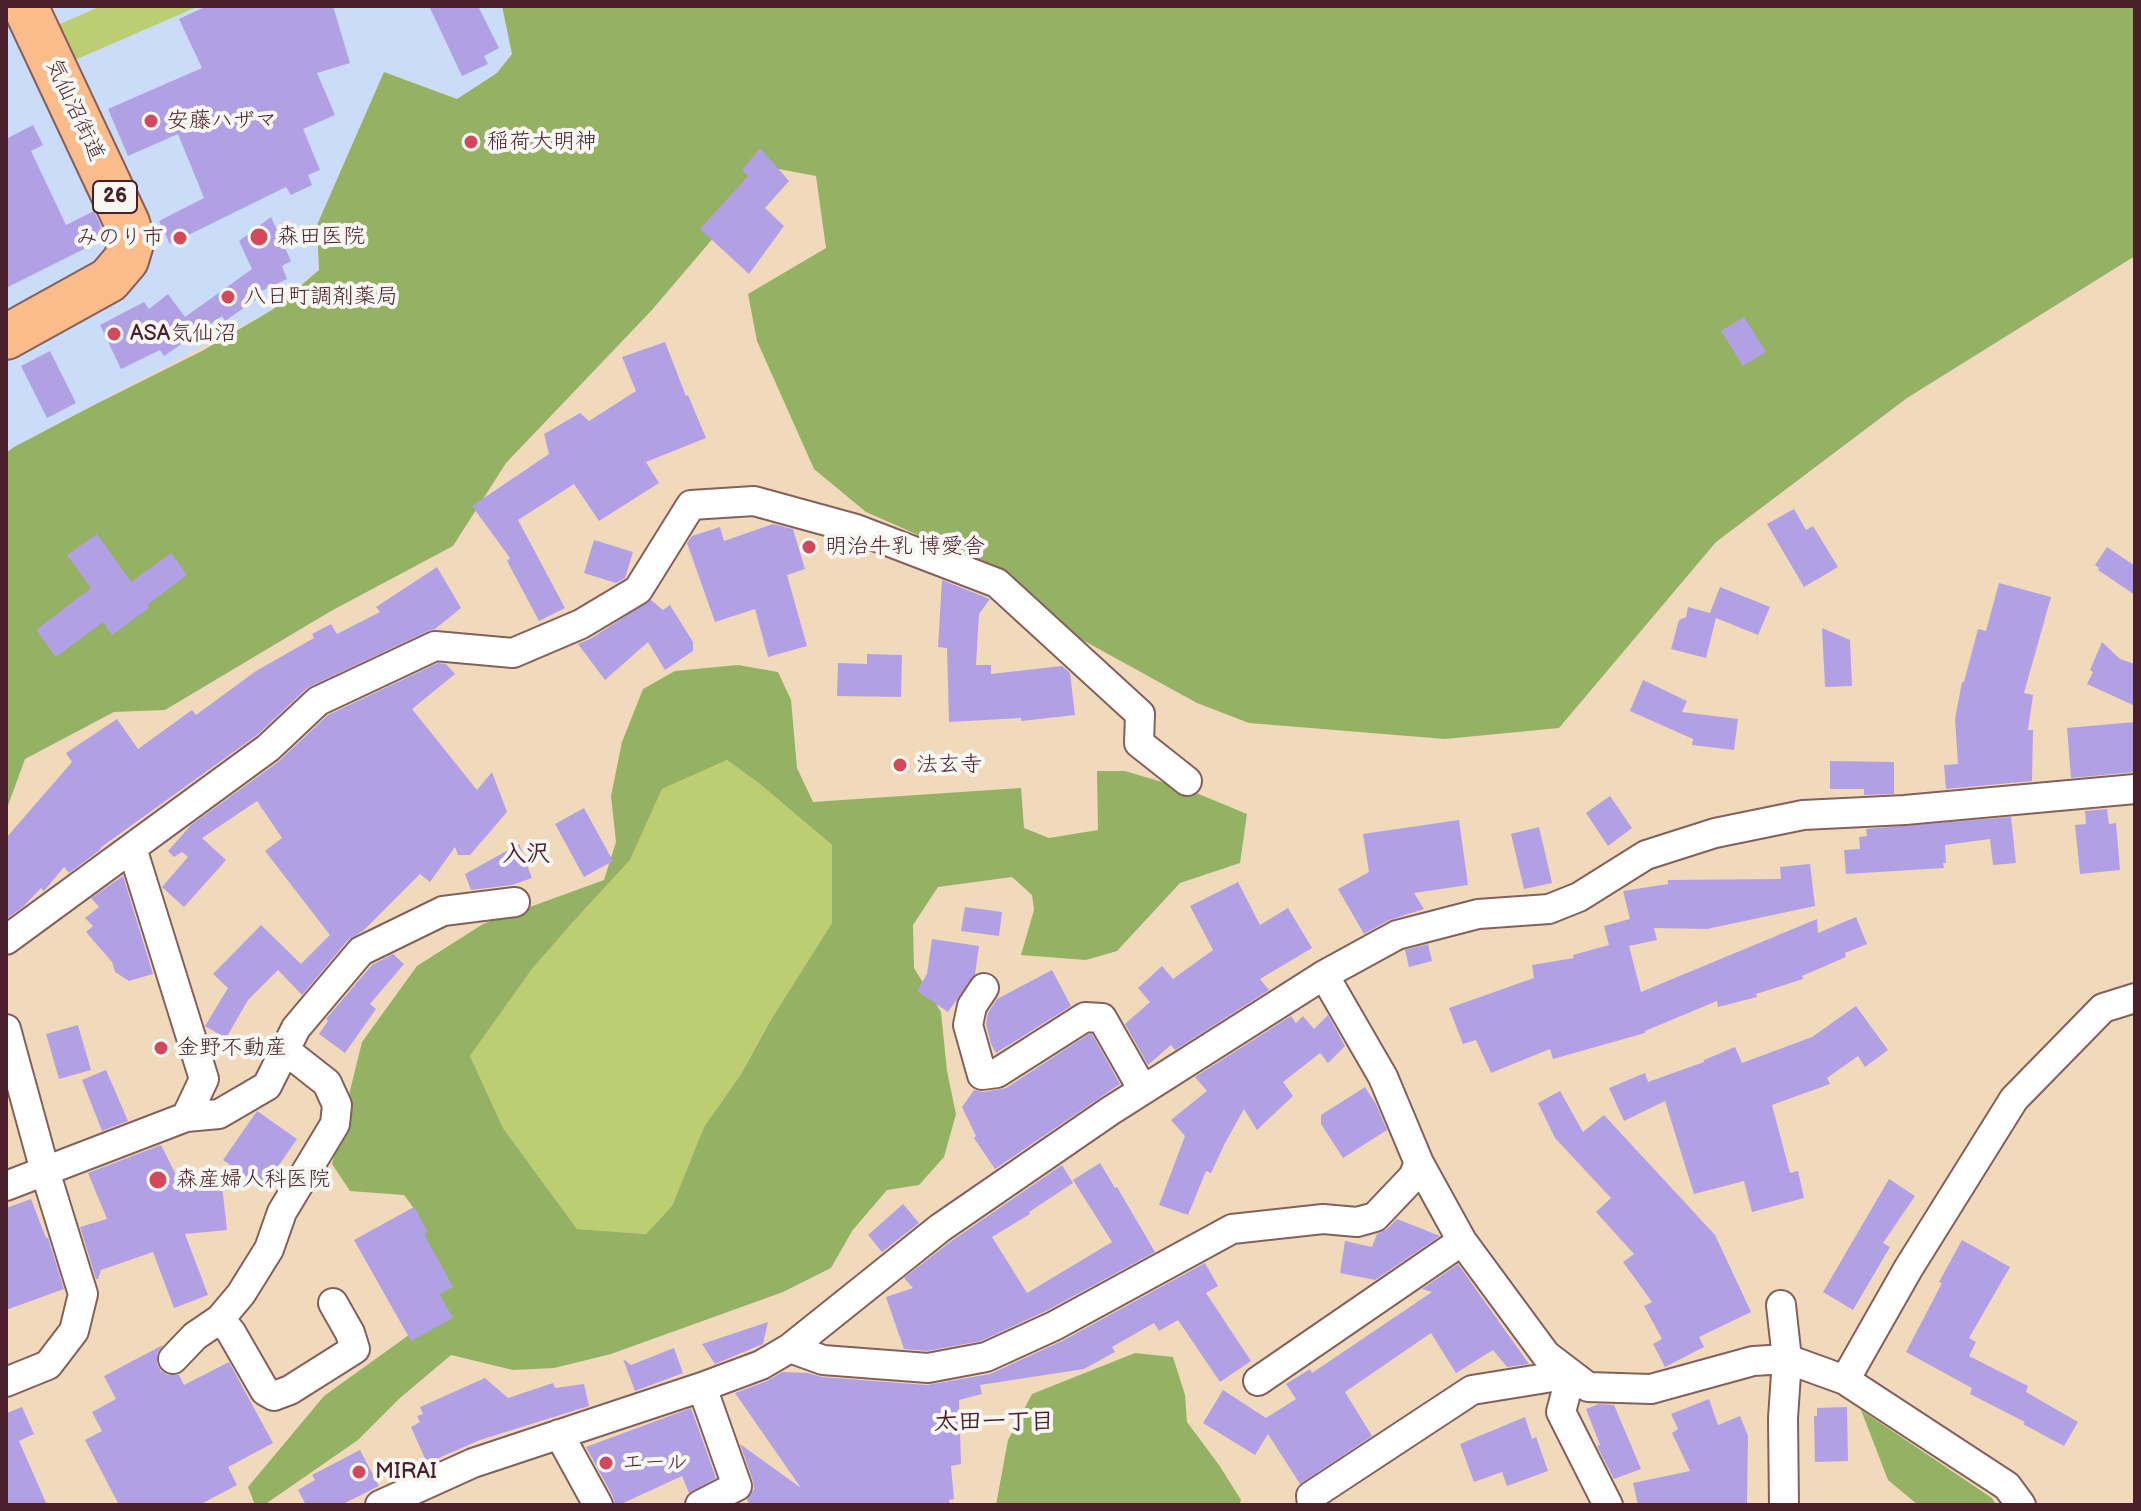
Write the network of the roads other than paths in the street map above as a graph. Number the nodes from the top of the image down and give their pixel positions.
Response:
1 (25, 6) edge
2 (6, 337) edge
3 (1187, 781) dead end
4 (2135, 789) edge
5 (132, 848) junction
6 (515, 902) dead end
7 (6, 940) edge
8 (1324, 975) junction
9 (984, 988) dead end
10 (2135, 998) edge
11 (6, 1029) edge
12 (285, 1050) junction
13 (1143, 1090) junction
14 (186, 1117) junction
15 (1419, 1163) junction
16 (45, 1171) junction
17 (6, 1186) edge
18 (1462, 1241) junction
19 (333, 1303) dead end
20 (1781, 1305) dead end
21 (220, 1319) junction
22 (790, 1348) junction
23 (173, 1359) dead end
24 (1787, 1359) junction
25 (1571, 1374) junction
26 (1845, 1380) junction
27 (1258, 1381) dead end
28 (6, 1382) edge
29 (702, 1387) junction
30 (559, 1434) junction
31 (380, 1505) edge
32 (598, 1505) edge
33 (700, 1505) edge
34 (1312, 1505) edge
35 (1608, 1505) edge
36 (1784, 1505) edge
37 (2021, 1505) edge

1 - 2 main road, 気仙沼街道 / 26
3 - 5 street
4 - 8 street
5 - 7 street
5 - 14 street
6 - 12 street
8 - 13 street
8 - 15 street
9 - 13 street
10 - 26 street
11 - 16 street
12 - 14 street
12 - 21 street
13 - 22 street
14 - 16 street
15 - 18 street
15 - 22 street
16 - 17 street
16 - 28 street
18 - 25 street
18 - 27 street
19 - 21 street
20 - 24 street
21 - 23 street
22 - 29 street
24 - 25 street
24 - 26 street
24 - 36 street
25 - 34 street
25 - 35 street
26 - 37 street
29 - 30 street
29 - 33 street
30 - 31 street
30 - 32 street

